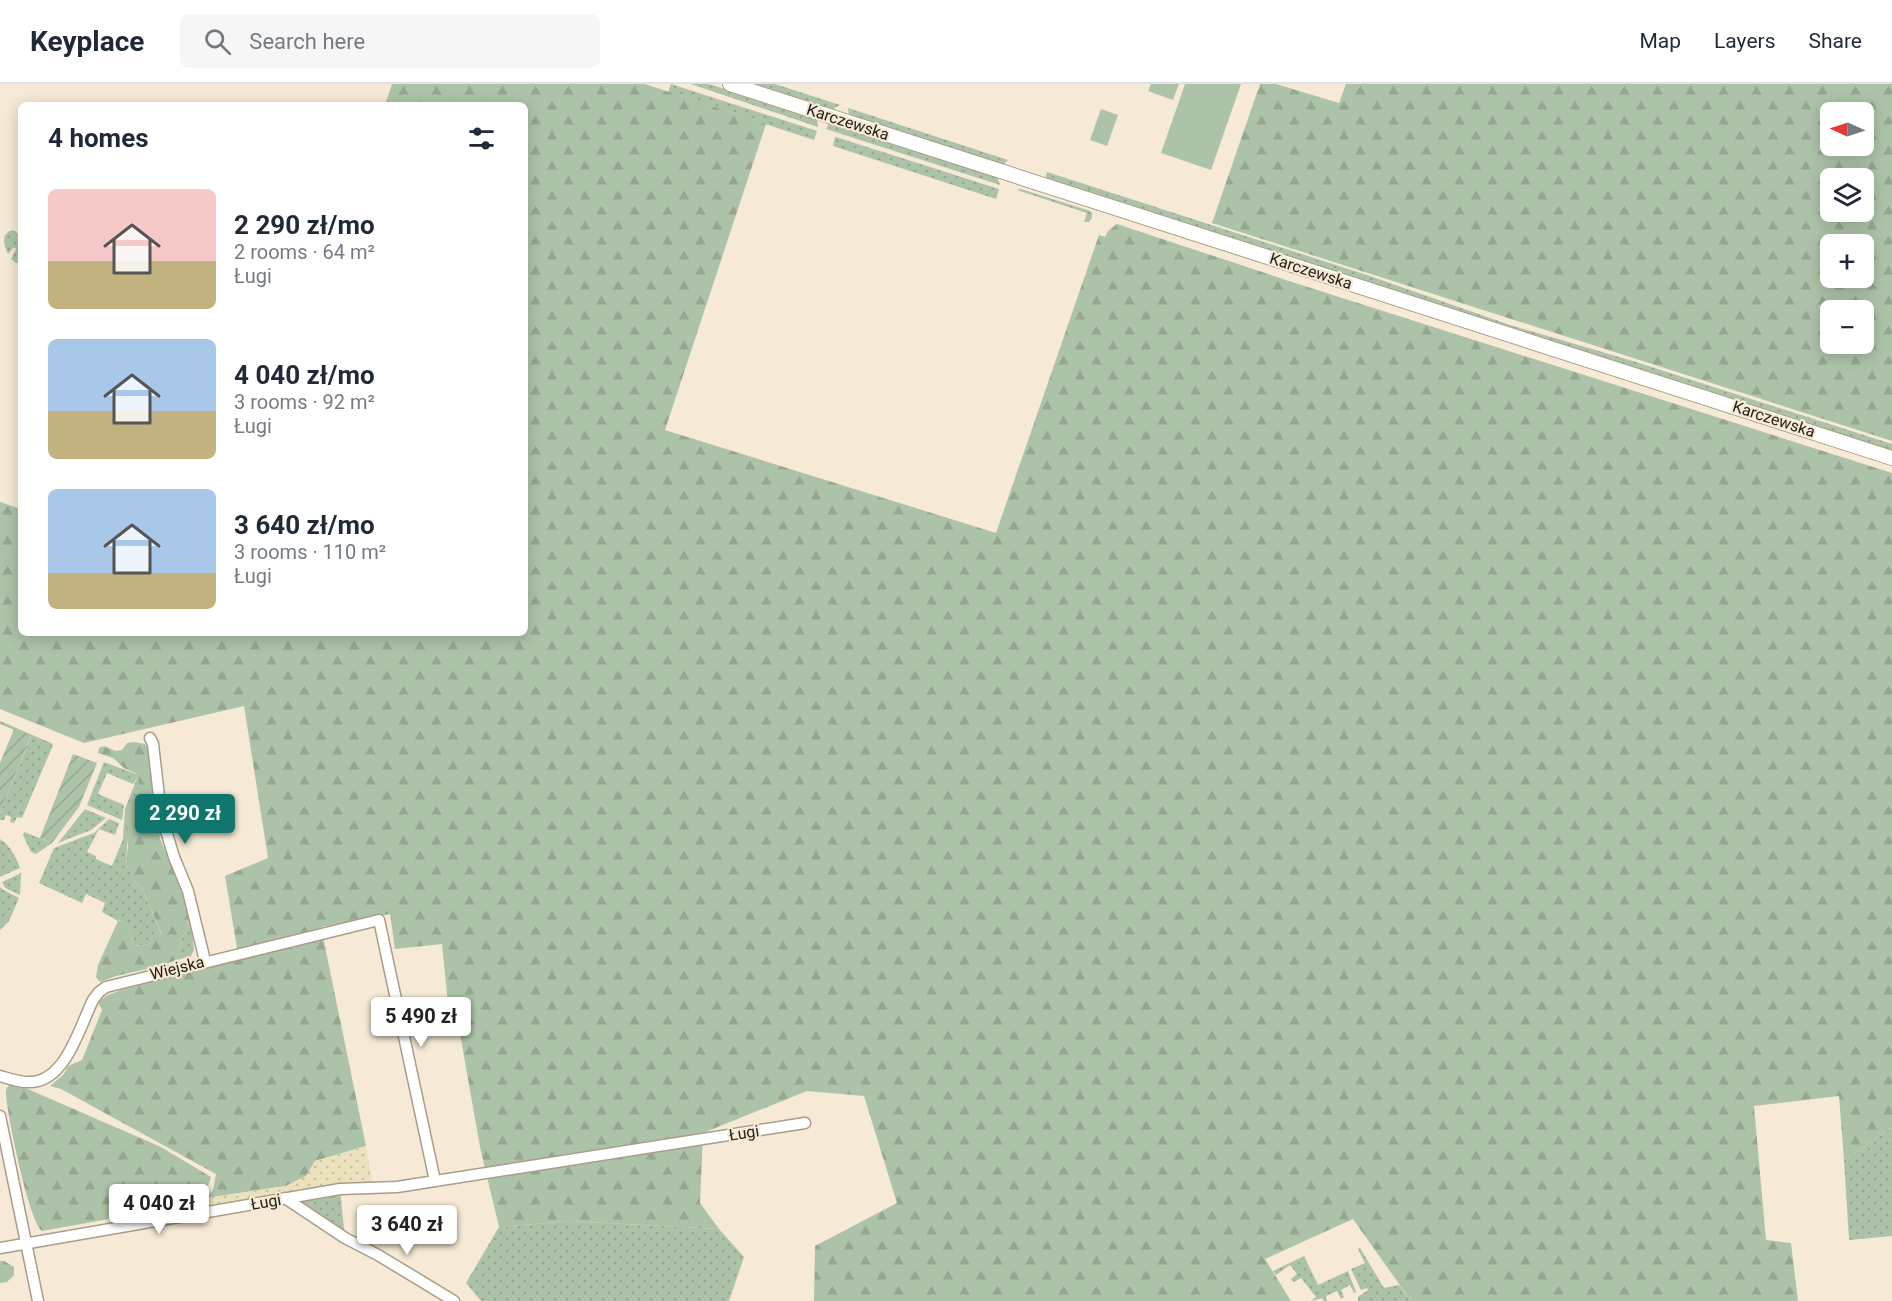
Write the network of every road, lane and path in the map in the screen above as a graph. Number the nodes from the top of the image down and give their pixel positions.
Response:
1 (730, 84) edge
2 (1892, 458) edge
3 (150, 738) dead end
4 (205, 961) junction
5 (0, 1076) edge
6 (0, 1116) edge
7 (805, 1123) dead end
8 (435, 1181) junction
9 (285, 1198) junction
10 (27, 1244) junction
11 (0, 1248) edge
12 (38, 1301) edge
13 (454, 1301) edge

1 - 2 main road, Karczewska
3 - 4 street
4 - 5 street, Wiejska
4 - 8 street, Wiejska
6 - 10 street
7 - 8 street, Ługi
8 - 9 street, Ługi
9 - 10 street, Ługi
9 - 13 street
10 - 11 street
10 - 12 street

